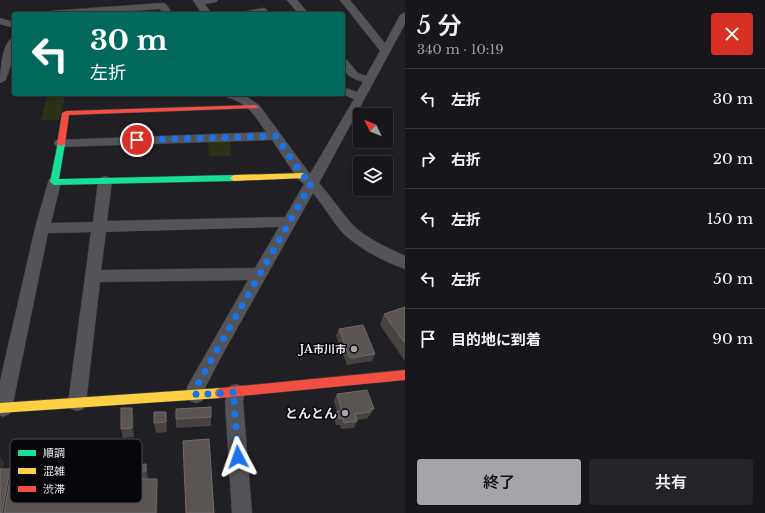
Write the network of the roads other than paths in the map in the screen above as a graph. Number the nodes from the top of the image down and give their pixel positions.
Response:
1 (213, 0) edge
2 (255, 0) edge
3 (292, 0) edge
4 (345, 0) edge
5 (198, 1) edge
6 (80, 9) edge
7 (146, 11) edge
8 (62, 12) edge
9 (111, 12) edge
10 (167, 12) edge
11 (205, 12) edge
12 (264, 12) edge
13 (302, 12) edge
14 (405, 15) edge
15 (12, 16) edge
16 (0, 17) edge
17 (0, 21) edge
18 (12, 24) edge
19 (12, 45) edge
20 (386, 51) junction
21 (7, 57) edge
22 (345, 64) edge
23 (369, 81) junction
24 (0, 82) edge
25 (12, 83) edge
26 (345, 91) edge
27 (236, 96) edge
28 (360, 97) junction
29 (254, 107) junction
30 (276, 136) junction
31 (60, 143) junction
32 (307, 179) junction
33 (105, 181) junction
34 (54, 182) junction
35 (289, 222) junction
36 (99, 226) junction
37 (42, 228) junction
38 (405, 263) edge
39 (260, 274) junction
40 (92, 276) junction
41 (405, 375) edge
42 (236, 392) junction
43 (196, 395) junction
44 (77, 403) junction
45 (2, 408) edge
46 (242, 513) edge

1 - 5 street
2 - 12 street
3 - 13 street
4 - 20 street
5 - 11 street
6 - 8 street
6 - 9 street
7 - 9 street
7 - 10 street
14 - 20 street
15 - 16 street
17 - 18 street
19 - 21 street
20 - 23 street
21 - 24 street
22 - 23 street
23 - 28 street
24 - 25 street
26 - 28 street
27 - 29 street
28 - 32 street
29 - 30 street
29 - 31 street
30 - 31 street
30 - 32 street
31 - 34 street
32 - 33 street
32 - 35 street
32 - 38 street
33 - 34 street
33 - 36 street
34 - 37 street
35 - 36 street
35 - 39 street
36 - 37 street
36 - 40 street
37 - 45 street
39 - 40 street
39 - 43 street
40 - 44 street
41 - 42 street
42 - 43 street
42 - 46 street
43 - 44 street
44 - 45 street

